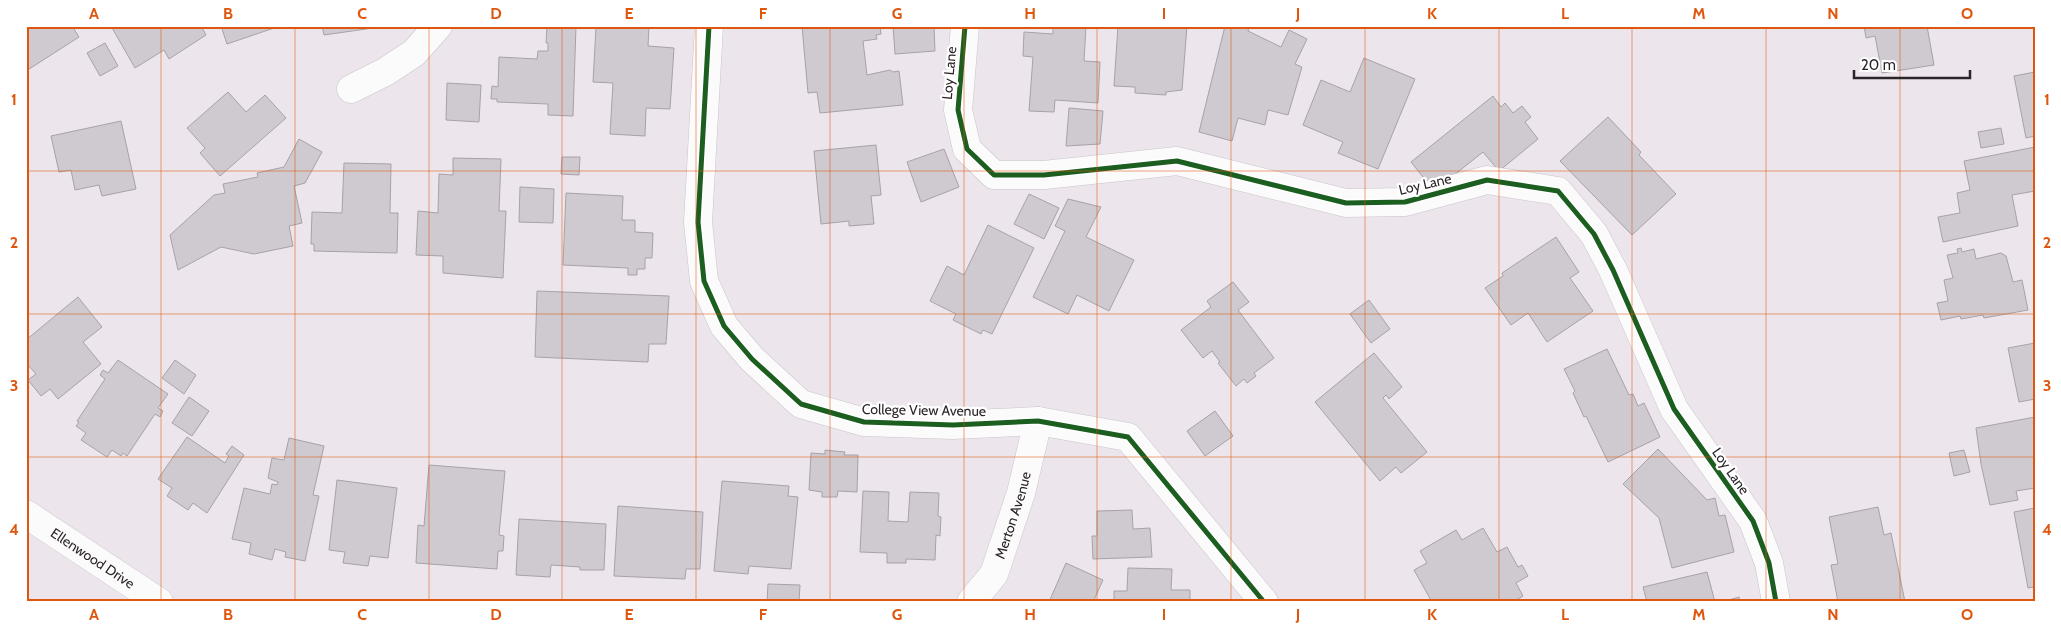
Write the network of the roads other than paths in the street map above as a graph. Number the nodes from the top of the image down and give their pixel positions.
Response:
1 (438, 26) edge
2 (709, 26) edge
3 (965, 26) edge
4 (351, 89) dead end
5 (1038, 421) junction
6 (27, 517) edge
7 (159, 602) edge
8 (971, 602) edge
9 (1264, 602) edge
10 (1776, 602) edge

1 - 4 street
2 - 5 street, College View Avenue
3 - 10 street, Loy Lane
5 - 8 street, Merton Avenue
5 - 9 street, College View Avenue
6 - 7 street, Ellenwood Drive

